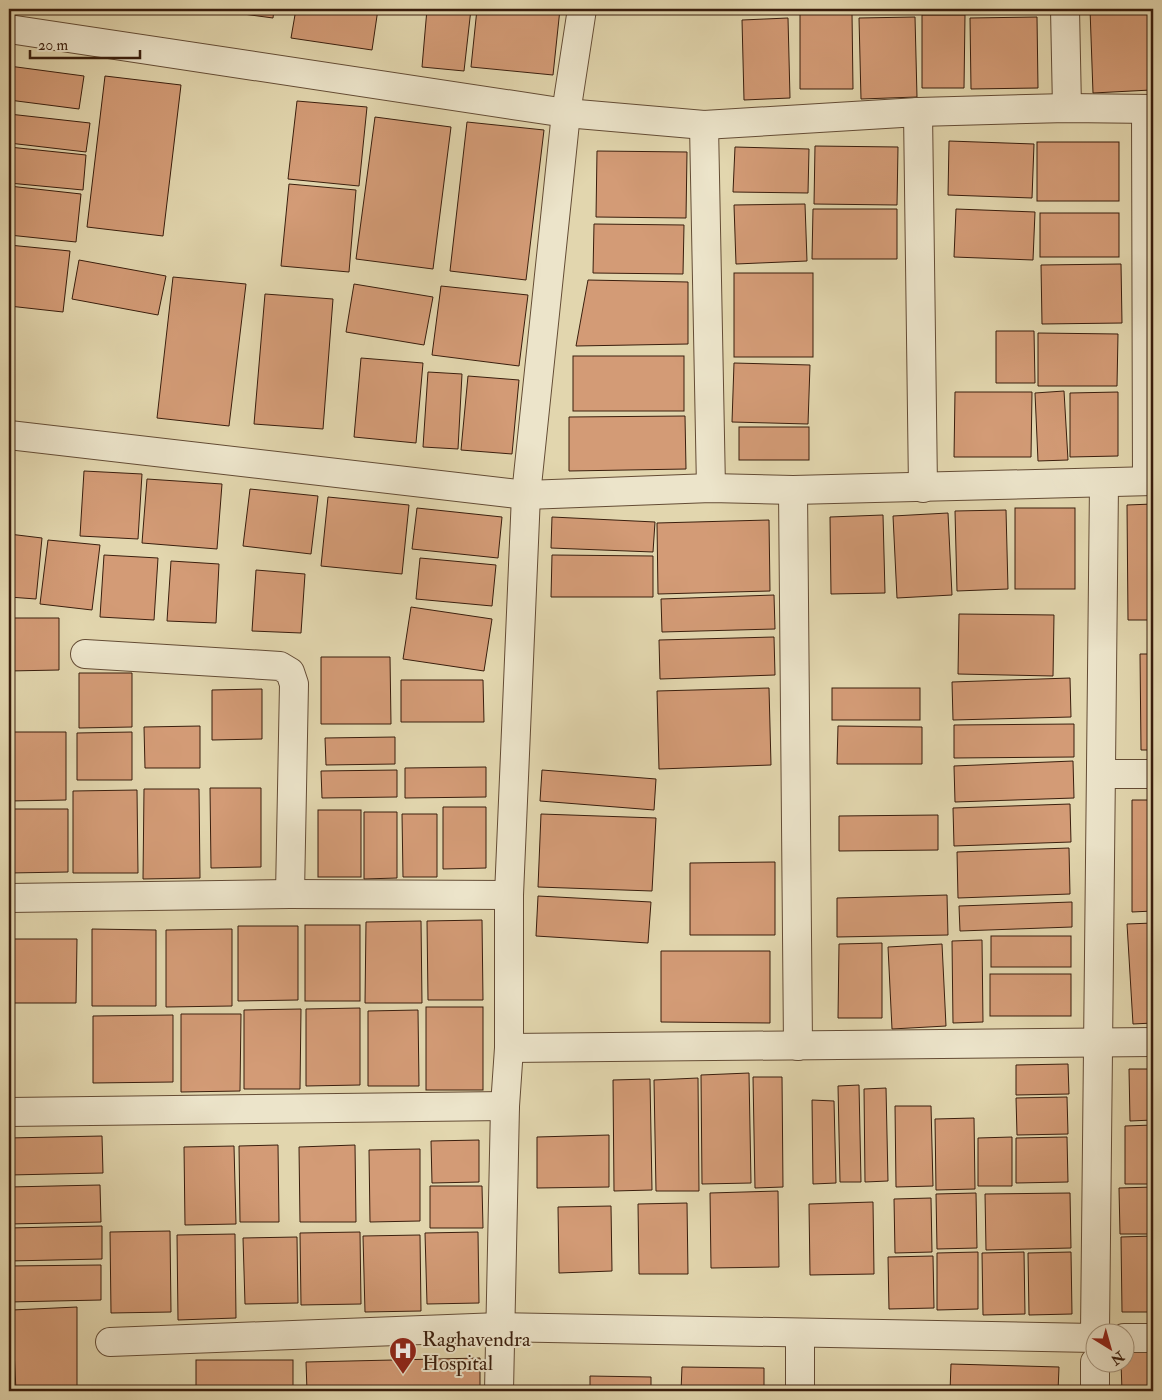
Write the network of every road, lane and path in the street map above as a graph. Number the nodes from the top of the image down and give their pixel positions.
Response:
1 (582, 9) edge
2 (1065, 9) edge
3 (9, 29) edge
4 (1067, 108) junction
5 (1149, 109) edge
6 (566, 112) junction
7 (918, 112) junction
8 (704, 126) junction
9 (9, 435) edge
10 (1150, 481) edge
11 (1104, 484) junction
12 (711, 488) junction
13 (924, 488) junction
14 (793, 490) junction
15 (526, 495) junction
16 (85, 654) dead end
17 (1101, 774) junction
18 (1153, 774) edge
19 (290, 894) junction
20 (509, 895) junction
21 (9, 898) edge
22 (1099, 1042) junction
23 (1153, 1042) edge
24 (798, 1046) junction
25 (509, 1048) junction
26 (505, 1106) junction
27 (9, 1112) edge
28 (1095, 1322) edge
29 (500, 1327) junction
30 (800, 1333) junction
31 (1084, 1338) edge
32 (1134, 1338) edge
33 (1153, 1338) edge
34 (110, 1342) dead end
35 (1095, 1372) edge
36 (500, 1391) edge
37 (800, 1391) edge
38 (1095, 1391) edge

1 - 6 street
2 - 4 street
3 - 6 street
4 - 5 street
4 - 7 street
5 - 10 street
6 - 8 street
6 - 15 street
7 - 8 street
7 - 13 street
8 - 12 street
9 - 15 street
10 - 11 street
11 - 13 street
11 - 17 street
12 - 14 street
12 - 15 street
13 - 14 street
14 - 24 street
15 - 20 street
16 - 19 street
17 - 18 street
17 - 22 street
19 - 20 street
19 - 21 street
20 - 25 street
22 - 23 street
22 - 24 street
22 - 28 street
24 - 25 street
25 - 26 street
26 - 27 street
26 - 29 street
29 - 30 street
29 - 34 street
29 - 36 street
30 - 31 street
30 - 37 street
32 - 33 street
35 - 38 street

